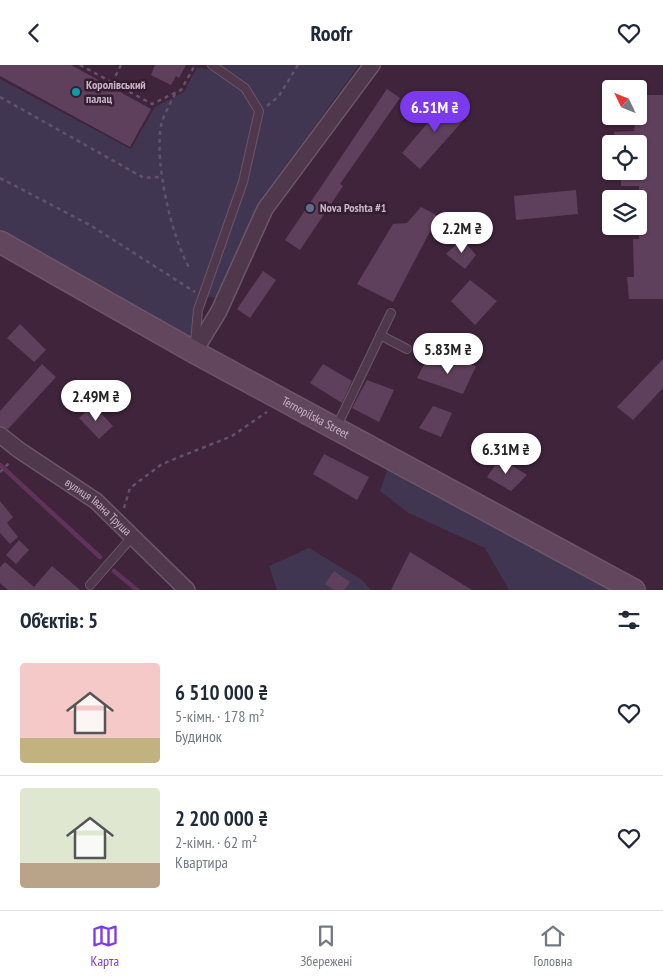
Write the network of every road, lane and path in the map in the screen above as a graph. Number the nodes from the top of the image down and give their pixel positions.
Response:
1 (80, 65) edge
2 (121, 65) edge
3 (195, 65) edge
4 (212, 65) edge
5 (298, 65) edge
6 (372, 65) edge
7 (112, 83) junction
8 (175, 95) junction
9 (0, 97) edge
10 (259, 111) junction
11 (160, 177) junction
12 (0, 178) edge
13 (0, 242) edge
14 (190, 269) dead end
15 (202, 297) junction
16 (391, 313) dead end
17 (380, 335) junction
18 (407, 349) dead end
19 (194, 352) junction
20 (272, 408) dead end
21 (336, 428) junction
22 (0, 435) edge
23 (6, 467) dead end
24 (0, 472) edge
25 (123, 512) dead end
26 (133, 536) junction
27 (90, 585) dead end
28 (187, 590) edge
29 (634, 590) edge

1 - 7 path
2 - 7 path
3 - 8 path
4 - 10 lane
5 - 10 path
6 - 19 street
7 - 8 path
8 - 11 path
9 - 11 path
10 - 15 lane
11 - 14 path
12 - 15 path
13 - 19 street, Ternopilska Street
15 - 19 lane
16 - 17 lane
17 - 18 lane
17 - 21 lane
19 - 21 street, Ternopilska Street
20 - 25 path
21 - 29 street, Ternopilska Street
22 - 26 street, вулиця Івана Труша
23 - 24 path
26 - 27 lane
26 - 28 street, вулиця Івана Труша

